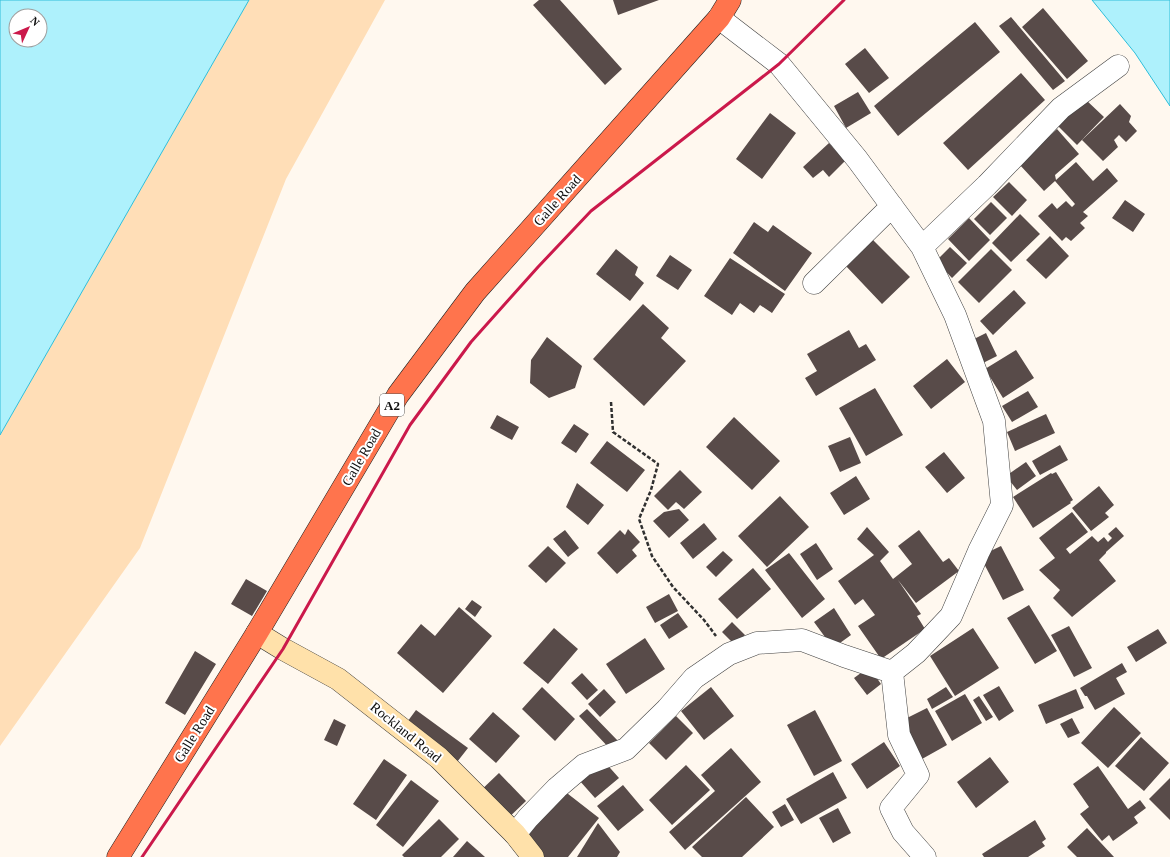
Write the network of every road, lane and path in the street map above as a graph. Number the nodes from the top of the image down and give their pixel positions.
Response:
1 (725, 9) edge
2 (1118, 66) dead end
3 (892, 206) junction
4 (922, 247) junction
5 (814, 283) dead end
6 (611, 402) dead end
7 (258, 633) junction
8 (729, 654) junction
9 (892, 672) junction
10 (515, 834) junction
11 (118, 857) edge
12 (533, 857) edge
13 (925, 857) edge

1 - 3 street
1 - 7 highway, Galle Road / A2
2 - 4 street
3 - 4 street
3 - 5 street
4 - 9 street
6 - 8 path
7 - 10 street, Rockland Road
7 - 11 highway, Galle Road / A2
8 - 9 street
8 - 10 street
9 - 13 street
10 - 12 street, Rockland Road

